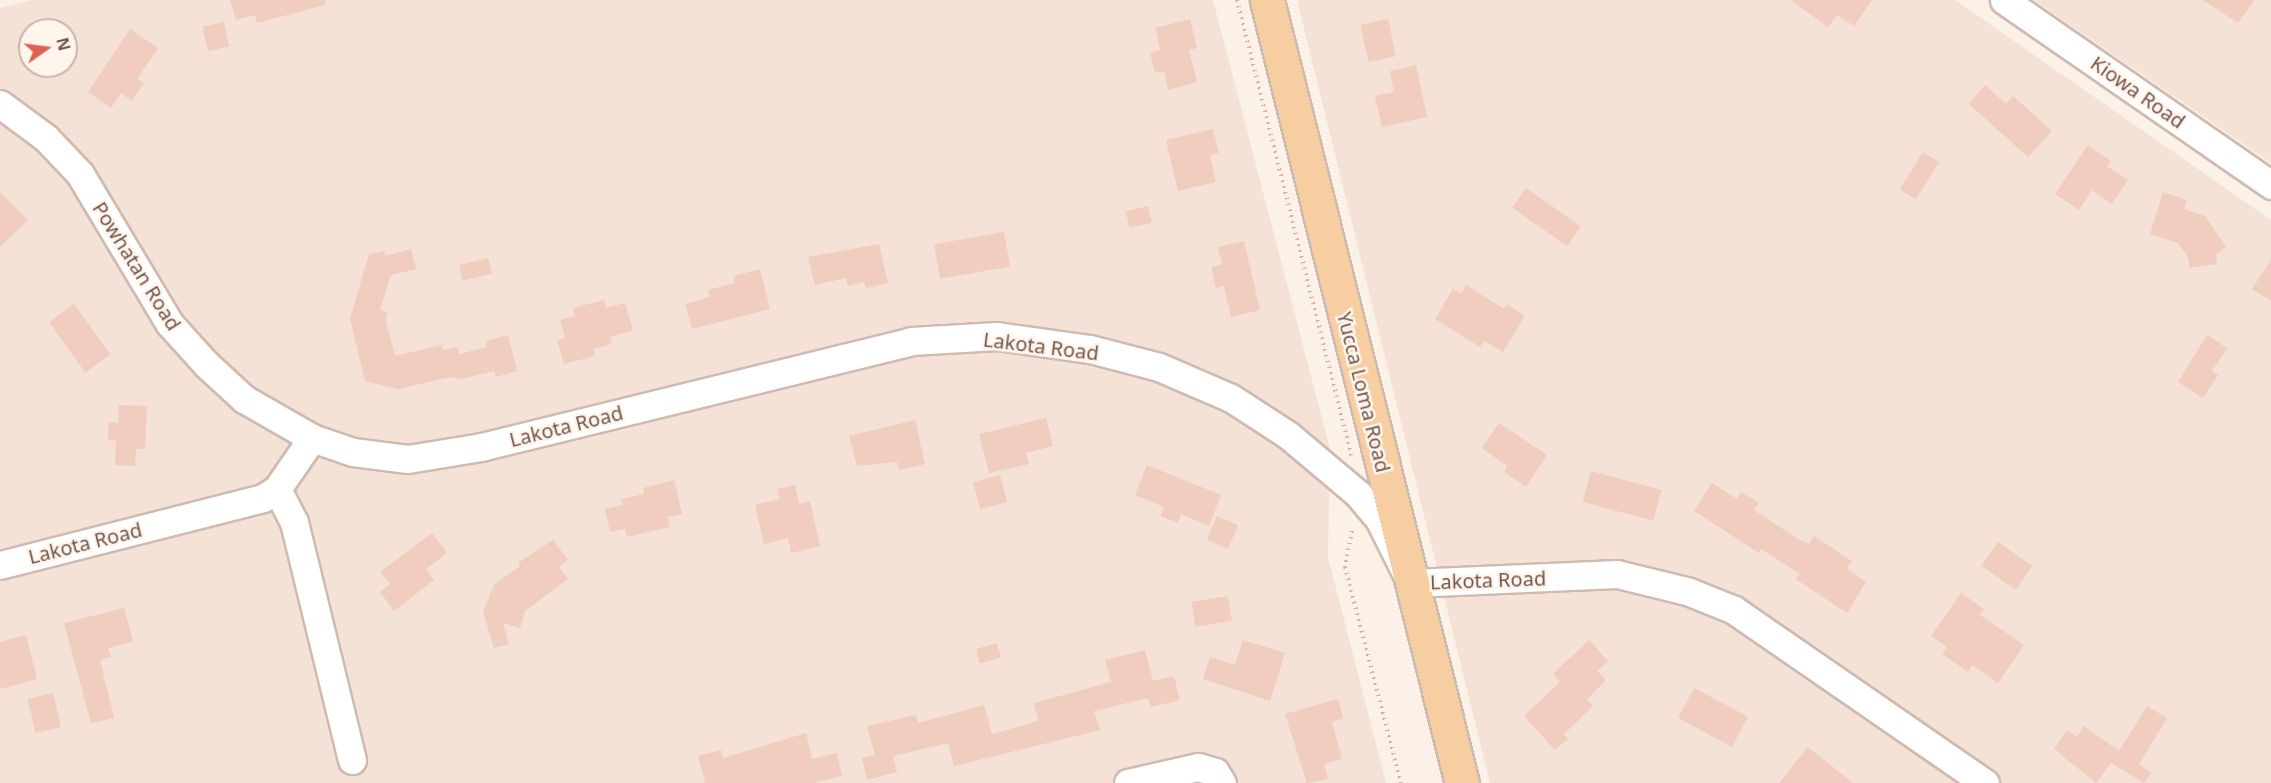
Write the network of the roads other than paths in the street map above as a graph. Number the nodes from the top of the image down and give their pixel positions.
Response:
1 (1267, 0) edge
2 (2004, 0) edge
3 (0, 104) edge
4 (2271, 185) edge
5 (312, 438) junction
6 (277, 489) junction
7 (0, 565) edge
8 (1411, 583) junction
9 (352, 760) dead end
10 (1219, 778) edge
11 (1128, 783) edge
12 (1462, 783) edge
13 (1985, 783) edge

1 - 8 main road, Yucca Loma Road
2 - 4 street, Kiowa Road
3 - 5 street, Powhatan Road
5 - 6 street
5 - 8 street, Lakota Road
6 - 7 street, Lakota Road
6 - 9 street
8 - 12 main road, Yucca Loma Road
8 - 13 street, Lakota Road
10 - 11 street

